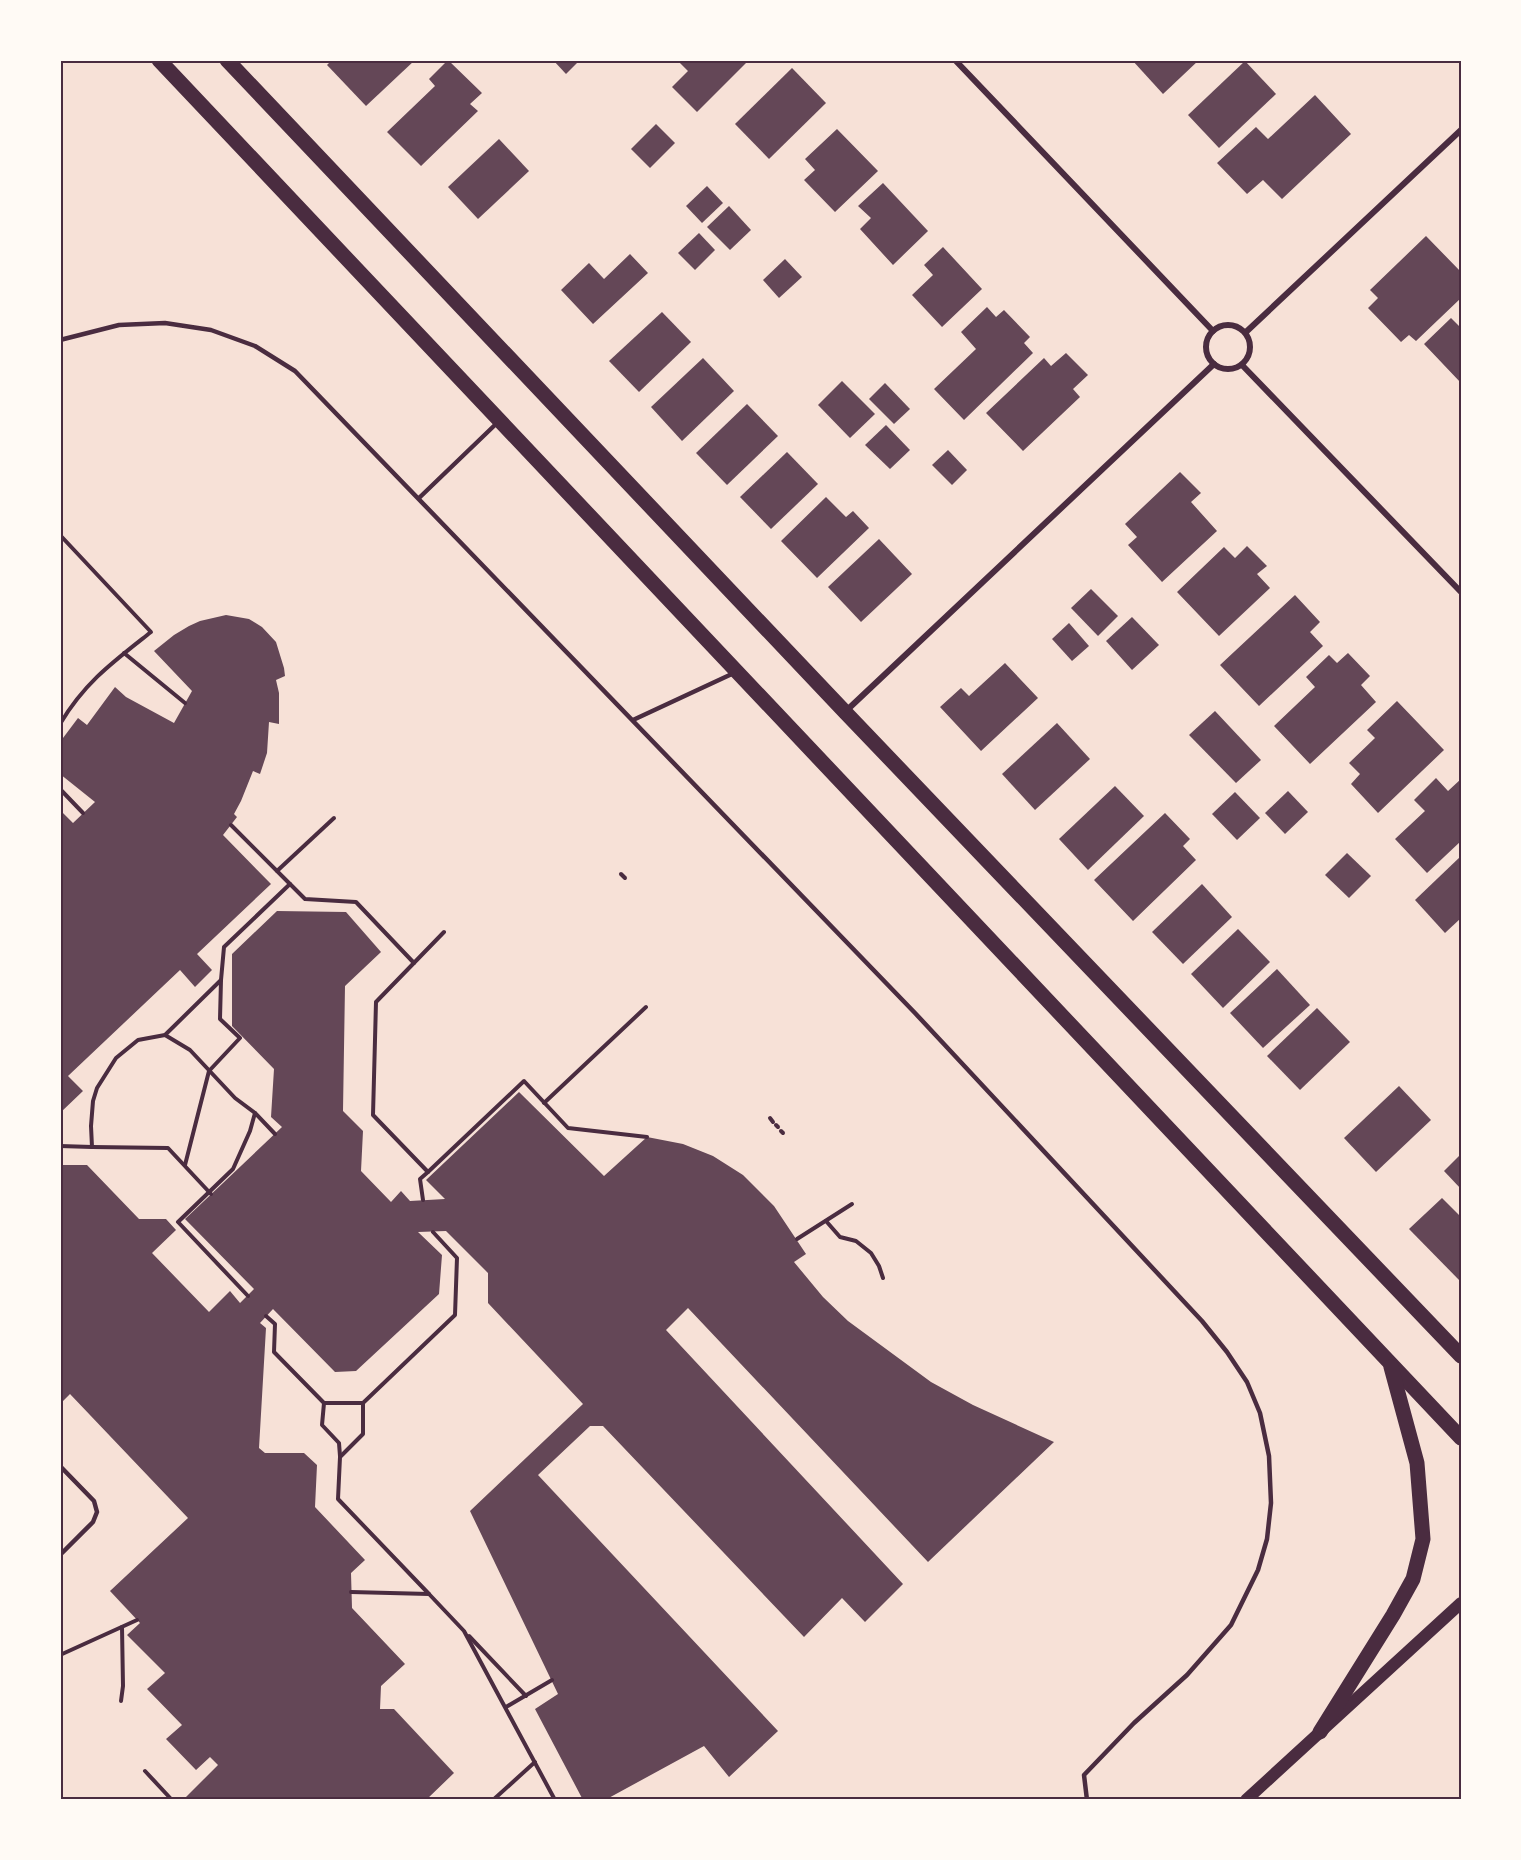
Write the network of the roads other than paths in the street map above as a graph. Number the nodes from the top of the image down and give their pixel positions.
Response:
1 (159, 60) edge
2 (228, 60) edge
3 (955, 60) edge
4 (1461, 130) edge
5 (1213, 331) junction
6 (1246, 332) junction
7 (60, 340) edge
8 (1214, 364) junction
9 (1242, 365) junction
10 (500, 420) junction
11 (419, 498) junction
12 (1461, 592) edge
13 (738, 671) junction
14 (845, 712) junction
15 (633, 720) junction
16 (1461, 1356) edge
17 (1390, 1365) junction
18 (1461, 1438) edge
19 (60, 1466) edge
20 (60, 1555) edge
21 (1461, 1603) edge
22 (1320, 1732) junction
23 (1087, 1800) edge
24 (1246, 1800) edge

1 - 10 main road
2 - 14 main road
3 - 5 street
4 - 6 street
5 - 6 street
5 - 8 street
6 - 9 street
7 - 11 lane
8 - 9 street
8 - 14 street
9 - 12 street
10 - 11 lane
10 - 13 main road
11 - 15 lane
13 - 15 lane
13 - 17 main road
14 - 16 main road
15 - 23 lane
17 - 18 main road
17 - 22 main road
19 - 20 lane
21 - 22 main road
22 - 24 main road

